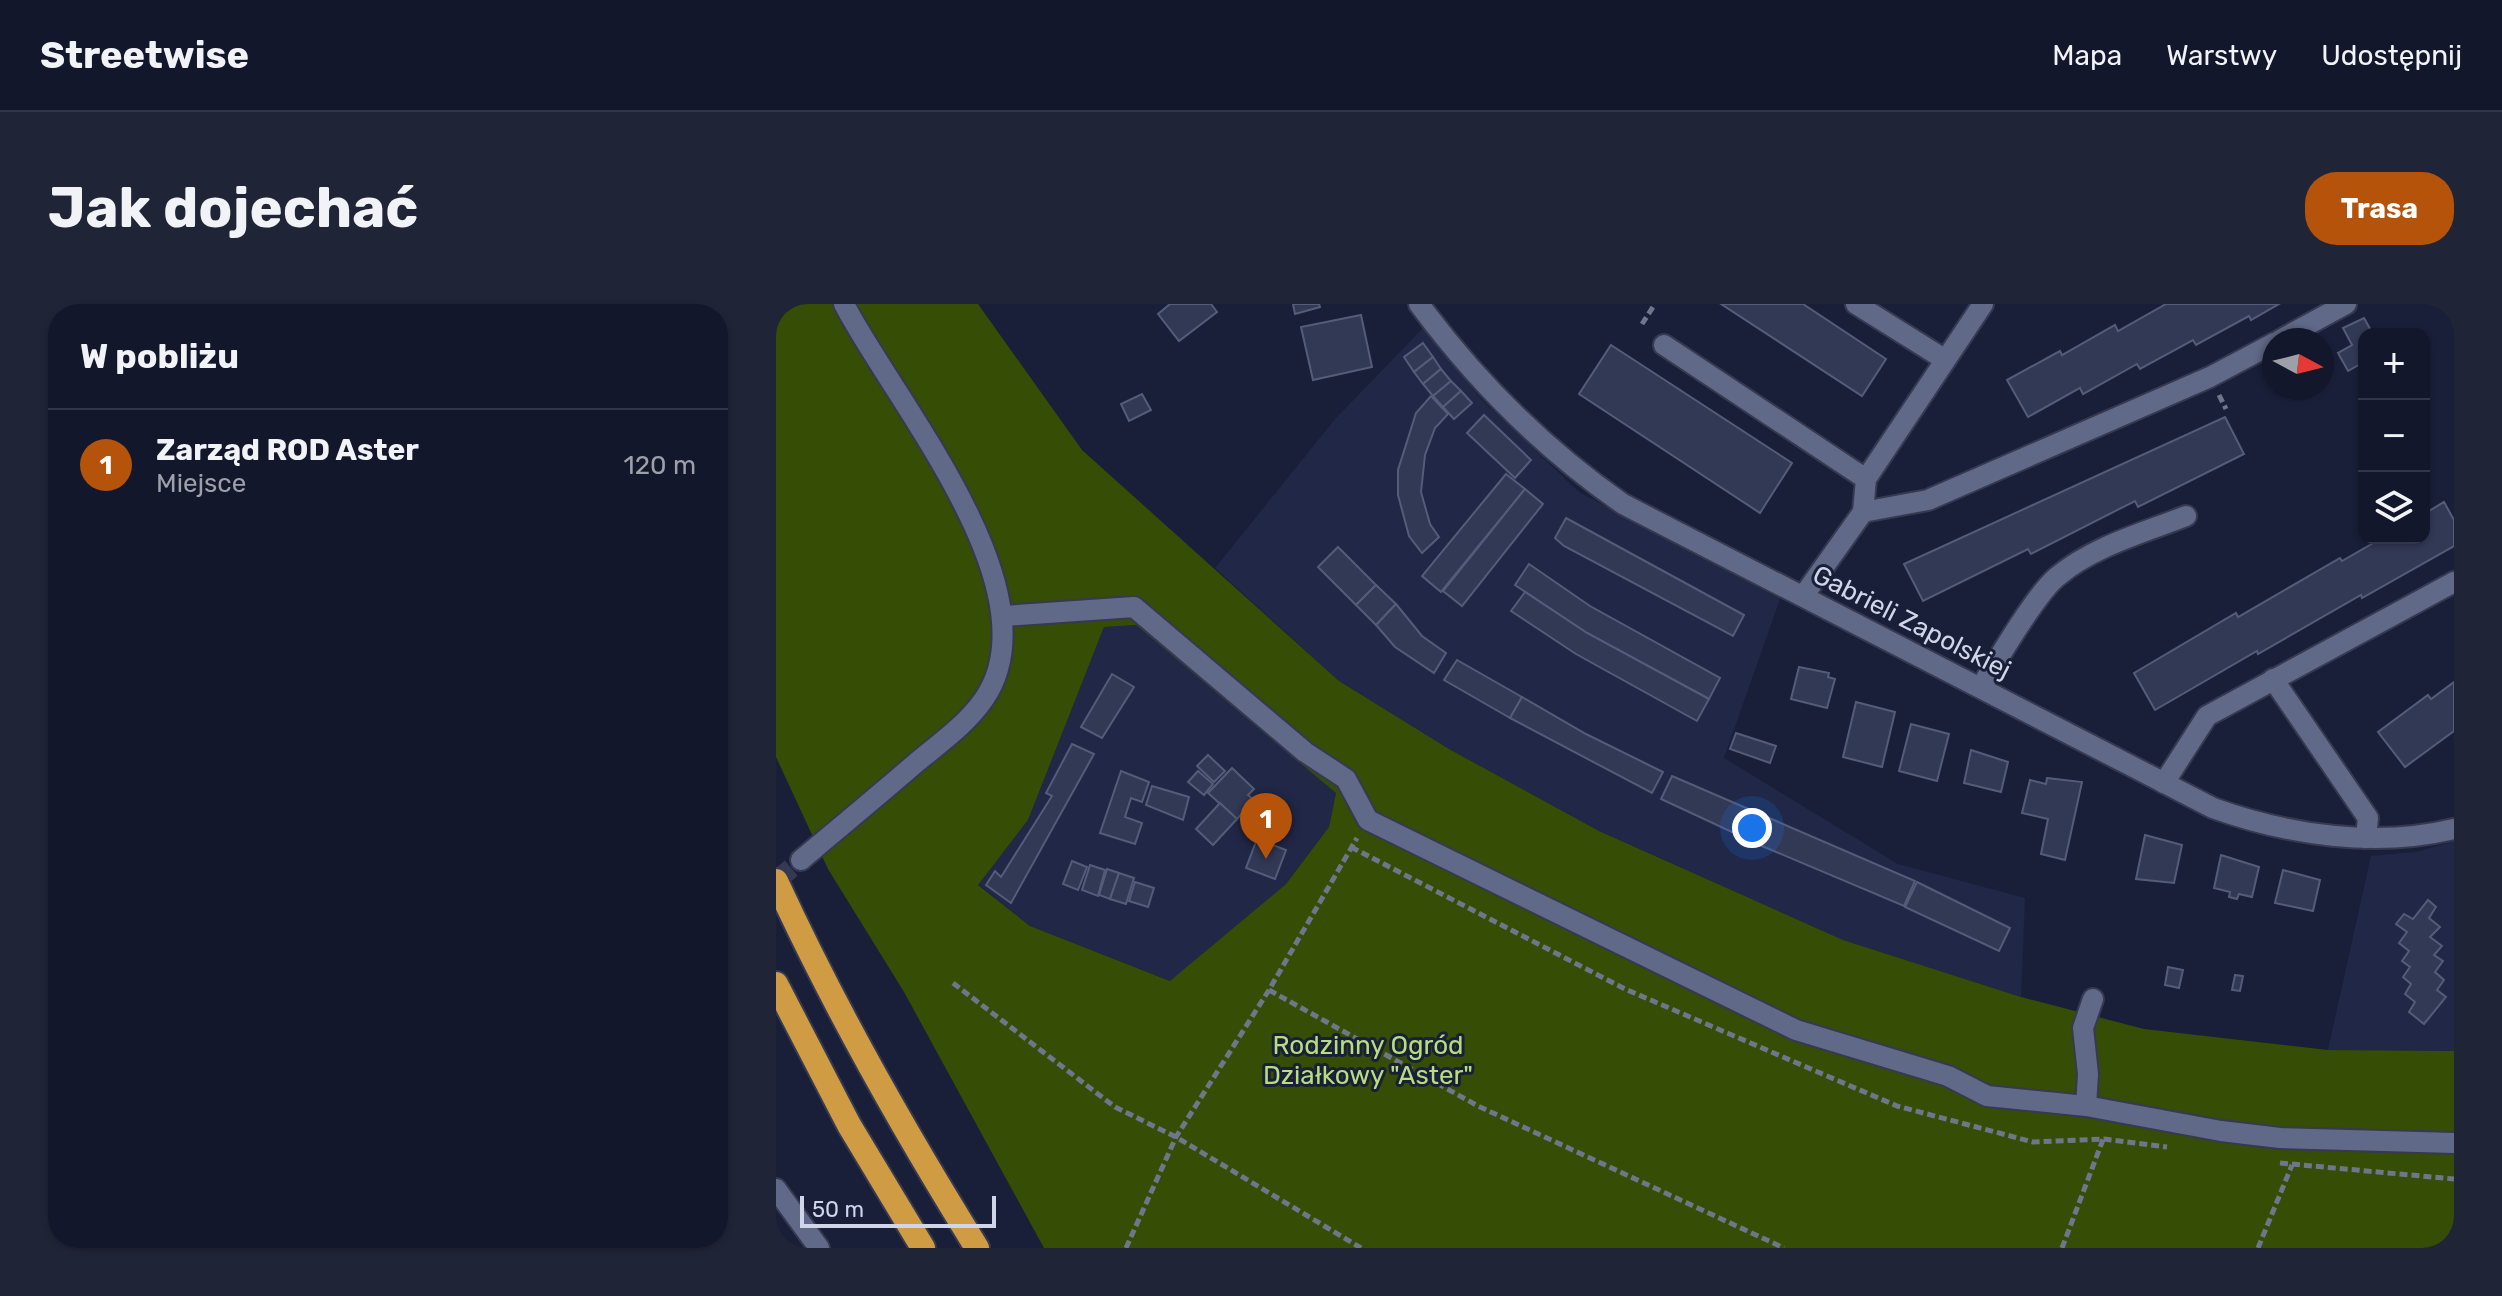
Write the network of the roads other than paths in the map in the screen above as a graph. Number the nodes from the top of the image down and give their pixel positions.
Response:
1 (844, 304) edge
2 (1419, 304) edge
3 (1856, 304) edge
4 (1983, 304) edge
5 (2346, 304) edge
6 (2302, 328) edge
7 (1664, 345) dead end
8 (2262, 349) edge
9 (1944, 359) junction
10 (1866, 479) junction
11 (1863, 512) junction
12 (2186, 516) dead end
13 (2454, 582) edge
14 (1804, 595) junction
15 (1003, 616) junction
16 (2273, 679) junction
17 (1981, 687) junction
18 (2164, 783) junction
19 (2454, 829) edge
20 (2366, 838) junction
21 (801, 860) tunnel mouth
22 (776, 881) edge
23 (776, 984) edge
24 (2093, 999) dead end
25 (2086, 1106) junction
26 (2454, 1143) edge
27 (776, 1189) edge
28 (819, 1248) edge
29 (923, 1248) edge
30 (977, 1248) edge

1 - 15 street
2 - 14 street, Gabrieli Zapolskiej
3 - 9 street
4 - 9 street
5 - 6 street
7 - 10 street
8 - 11 street
9 - 10 street
10 - 11 street
11 - 14 street
12 - 17 street
13 - 16 street
14 - 17 street, Gabrieli Zapolskiej
15 - 21 street
15 - 25 street
16 - 18 street
16 - 20 street
17 - 18 street, Gabrieli Zapolskiej
18 - 20 street, Gabrieli Zapolskiej
19 - 20 street, Gabrieli Zapolskiej
22 - 30 highway
23 - 29 highway
24 - 25 street
25 - 26 street
27 - 28 street

